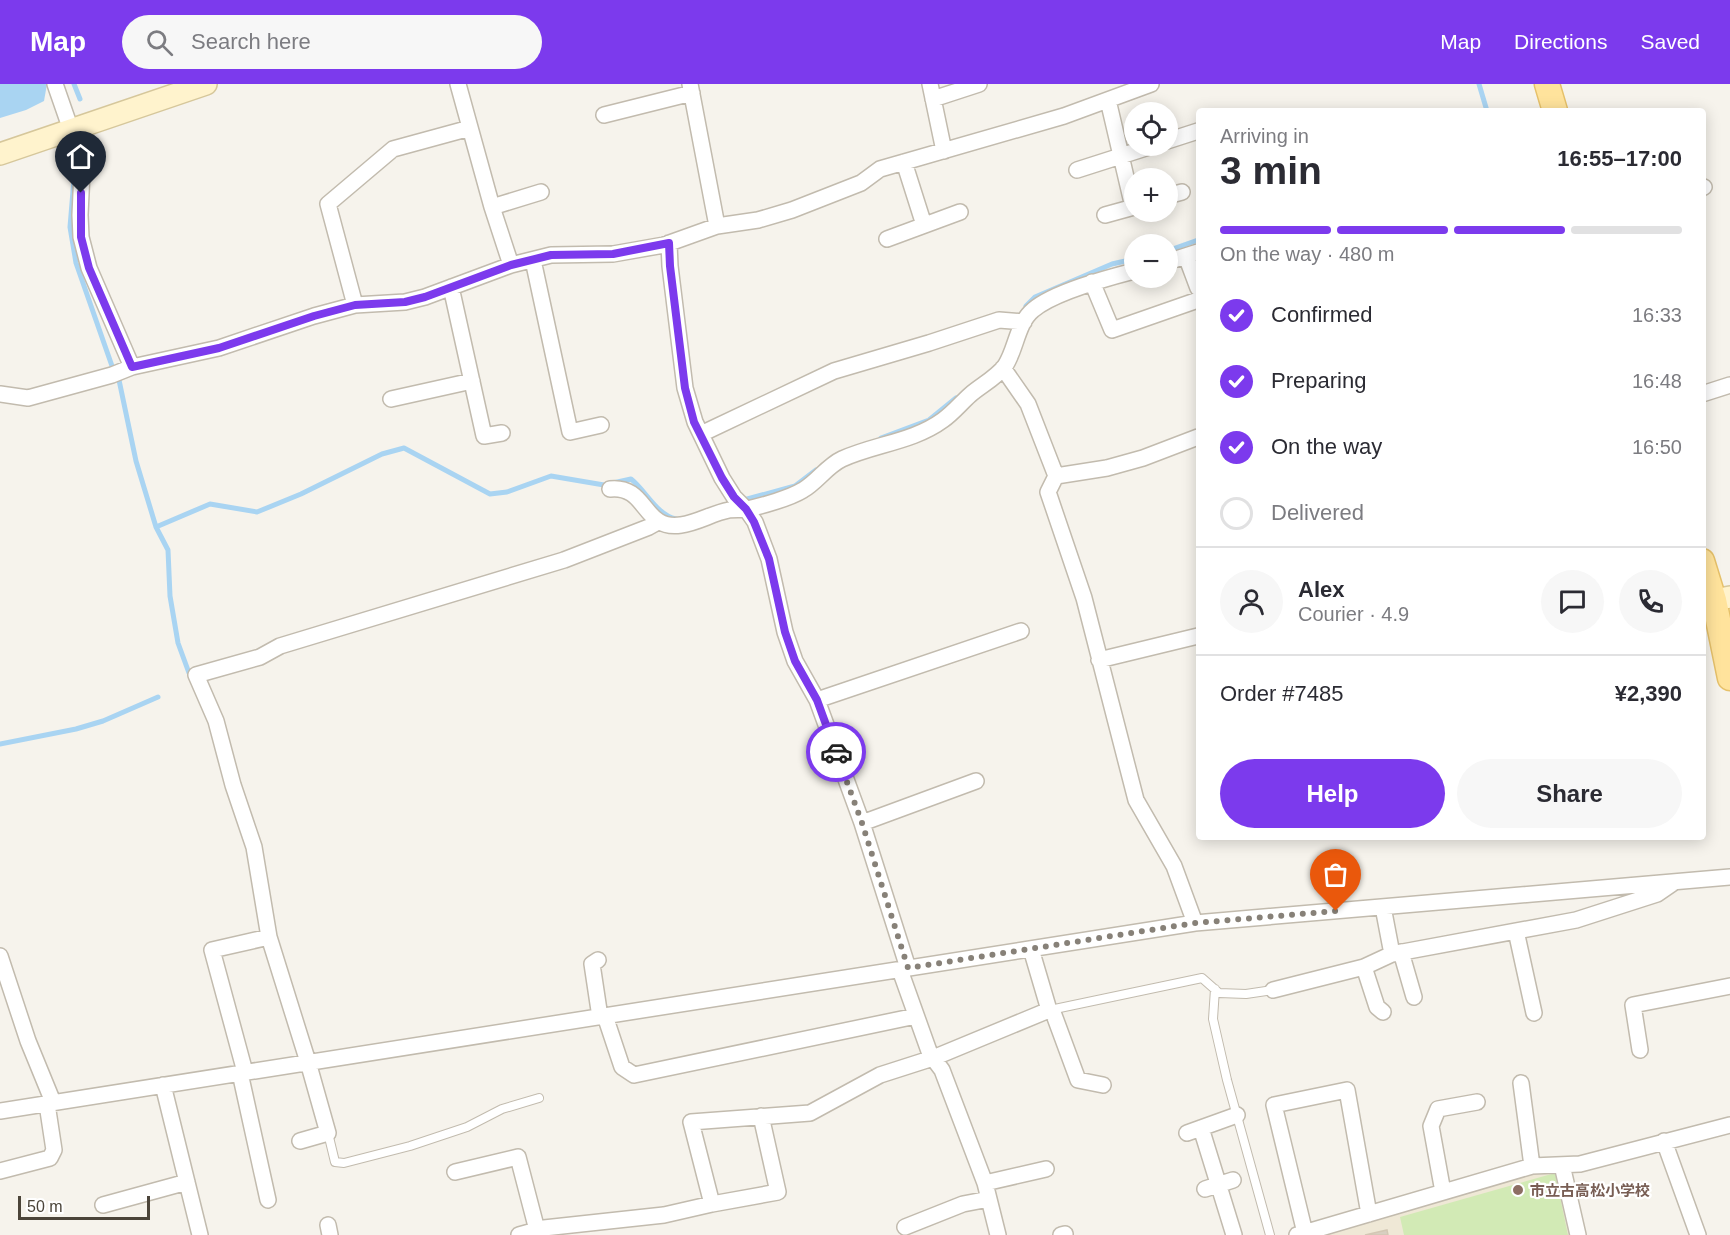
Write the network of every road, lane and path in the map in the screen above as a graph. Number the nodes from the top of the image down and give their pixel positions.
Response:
1 (55, 84) edge
2 (206, 84) edge
3 (458, 84) edge
4 (979, 84) edge
5 (1151, 84) edge
6 (1546, 84) edge
7 (691, 88) edge
8 (932, 92) edge
9 (1108, 100) junction
10 (1554, 108) edge
11 (604, 115) dead end
12 (470, 128) junction
13 (71, 130) junction
14 (1196, 132) edge
15 (1178, 137) edge
16 (944, 151) junction
17 (0, 154) edge
18 (1124, 154) edge
19 (1121, 155) junction
20 (903, 162) junction
21 (1124, 168) edge
22 (1077, 170) dead end
23 (541, 192) dead end
24 (492, 207) junction
25 (1124, 210) edge
26 (960, 212) dead end
27 (1105, 215) dead end
28 (924, 225) junction
29 (717, 226) junction
30 (887, 239) dead end
31 (669, 243) junction
32 (1192, 254) edge
33 (533, 260) junction
34 (511, 265) junction
35 (1124, 274) edge
36 (1196, 277) edge
37 (1092, 282) junction
38 (451, 287) junction
39 (1196, 301) edge
40 (355, 305) junction
41 (1023, 322) junction
42 (1004, 368) junction
43 (122, 371) junction
44 (472, 381) junction
45 (1730, 385) edge
46 (1706, 392) edge
47 (0, 394) edge
48 (391, 399) dead end
49 (601, 425) dead end
50 (502, 433) dead end
51 (701, 434) junction
52 (1196, 438) edge
53 (1056, 476) junction
54 (610, 489) dead end
55 (740, 503) junction
56 (658, 522) junction
57 (1706, 568) edge
58 (1722, 598) edge
59 (1021, 631) dead end
60 (1196, 636) edge
61 (1099, 660) junction
62 (1730, 678) edge
63 (817, 700) junction
64 (975, 781) dead end
65 (862, 823) junction
66 (1730, 877) edge
67 (1676, 881) junction
68 (1383, 907) junction
69 (1195, 923) junction
70 (1516, 931) junction
71 (269, 937) junction
72 (1032, 949) junction
73 (1396, 953) junction
74 (0, 956) edge
75 (598, 960) dead end
76 (1364, 967) junction
77 (904, 969) junction
78 (1730, 986) edge
79 (1215, 989) junction
80 (1273, 990) joint
81 (1414, 997) dead end
82 (1049, 1010) junction
83 (1383, 1012) dead end
84 (1534, 1012) dead end
85 (603, 1016) junction
86 (916, 1016) junction
87 (1640, 1050) dead end
88 (933, 1058) junction
89 (308, 1062) junction
90 (242, 1073) junction
91 (1521, 1083) dead end
92 (163, 1085) junction
93 (1102, 1085) dead end
94 (539, 1098) dead end
95 (1477, 1102) dead end
96 (50, 1103) junction
97 (0, 1111) edge
98 (1236, 1115) junction
99 (761, 1116) junction
100 (1730, 1125) edge
101 (328, 1133) junction
102 (300, 1141) dead end
103 (1664, 1141) junction
104 (1562, 1165) junction
105 (1532, 1166) junction
106 (1046, 1169) dead end
107 (0, 1171) edge
108 (456, 1172) dead end
109 (1233, 1180) dead end
110 (187, 1182) junction
111 (985, 1183) junction
112 (1212, 1187) junction
113 (1443, 1192) junction
114 (989, 1199) junction
115 (268, 1200) dead end
116 (712, 1204) junction
117 (104, 1205) dead end
118 (1369, 1214) junction
119 (905, 1227) dead end
120 (542, 1231) edge
121 (519, 1234) edge
122 (1301, 1234) edge
123 (200, 1235) edge
124 (998, 1235) edge
125 (1234, 1235) edge
126 (1270, 1235) edge
127 (1578, 1235) edge
128 (1698, 1235) edge

1 - 13 street
2 - 13 main road
3 - 12 street
4 - 8 street
5 - 9 street
6 - 10 main road
7 - 11 street
7 - 29 street
8 - 16 street
9 - 16 street
9 - 19 street
12 - 24 street
12 - 40 street
13 - 17 main road
13 - 43 street
14 - 15 street
16 - 20 street
18 - 19 street
19 - 21 street
19 - 22 street
20 - 28 street
20 - 29 street
23 - 24 street
24 - 34 street
25 - 27 street
26 - 28 street
28 - 30 street
29 - 31 street
31 - 33 street
31 - 51 street
32 - 36 street
33 - 34 street
33 - 49 street
34 - 38 street
35 - 37 street
37 - 39 street
37 - 41 street
38 - 40 street
38 - 44 street
40 - 43 street
41 - 42 street
41 - 51 street
42 - 53 street
42 - 55 street
43 - 47 street
44 - 48 street
44 - 50 street
45 - 46 street
51 - 55 street
52 - 53 street
53 - 61 street
54 - 56 street
55 - 56 street
55 - 63 street
56 - 71 street
57 - 58 main road
58 - 62 main road
59 - 63 street
60 - 61 street
61 - 69 street
63 - 65 street
64 - 65 street
65 - 77 street
66 - 67 street
67 - 68 street
67 - 70 street
68 - 69 street
68 - 73 street
69 - 72 street
70 - 73 street
70 - 84 street
71 - 89 street
71 - 90 street
72 - 77 street
72 - 82 street
73 - 76 street
73 - 81 street
74 - 96 street
75 - 85 street
76 - 80 street
76 - 83 street
77 - 85 street
77 - 86 street
78 - 87 street
79 - 80 lane
79 - 82 lane
79 - 98 lane
82 - 88 street
82 - 93 street
85 - 86 street
85 - 89 street
86 - 88 street
88 - 99 street
88 - 111 street
89 - 90 street
89 - 101 street
90 - 92 street
90 - 115 street
91 - 105 street
92 - 96 street
92 - 110 street
94 - 101 lane
95 - 113 street
96 - 97 street
96 - 107 street
98 - 112 street
98 - 126 lane
99 - 116 street
99 - 116 street
100 - 103 street
101 - 102 street
103 - 104 street
103 - 128 street
104 - 105 street
104 - 127 street
105 - 113 street
106 - 111 street
108 - 120 street
109 - 112 street
110 - 117 street
110 - 123 street
111 - 114 street
112 - 125 street
113 - 118 street
114 - 119 street
114 - 124 street
116 - 120 street
118 - 122 street
118 - 122 street
120 - 121 street

